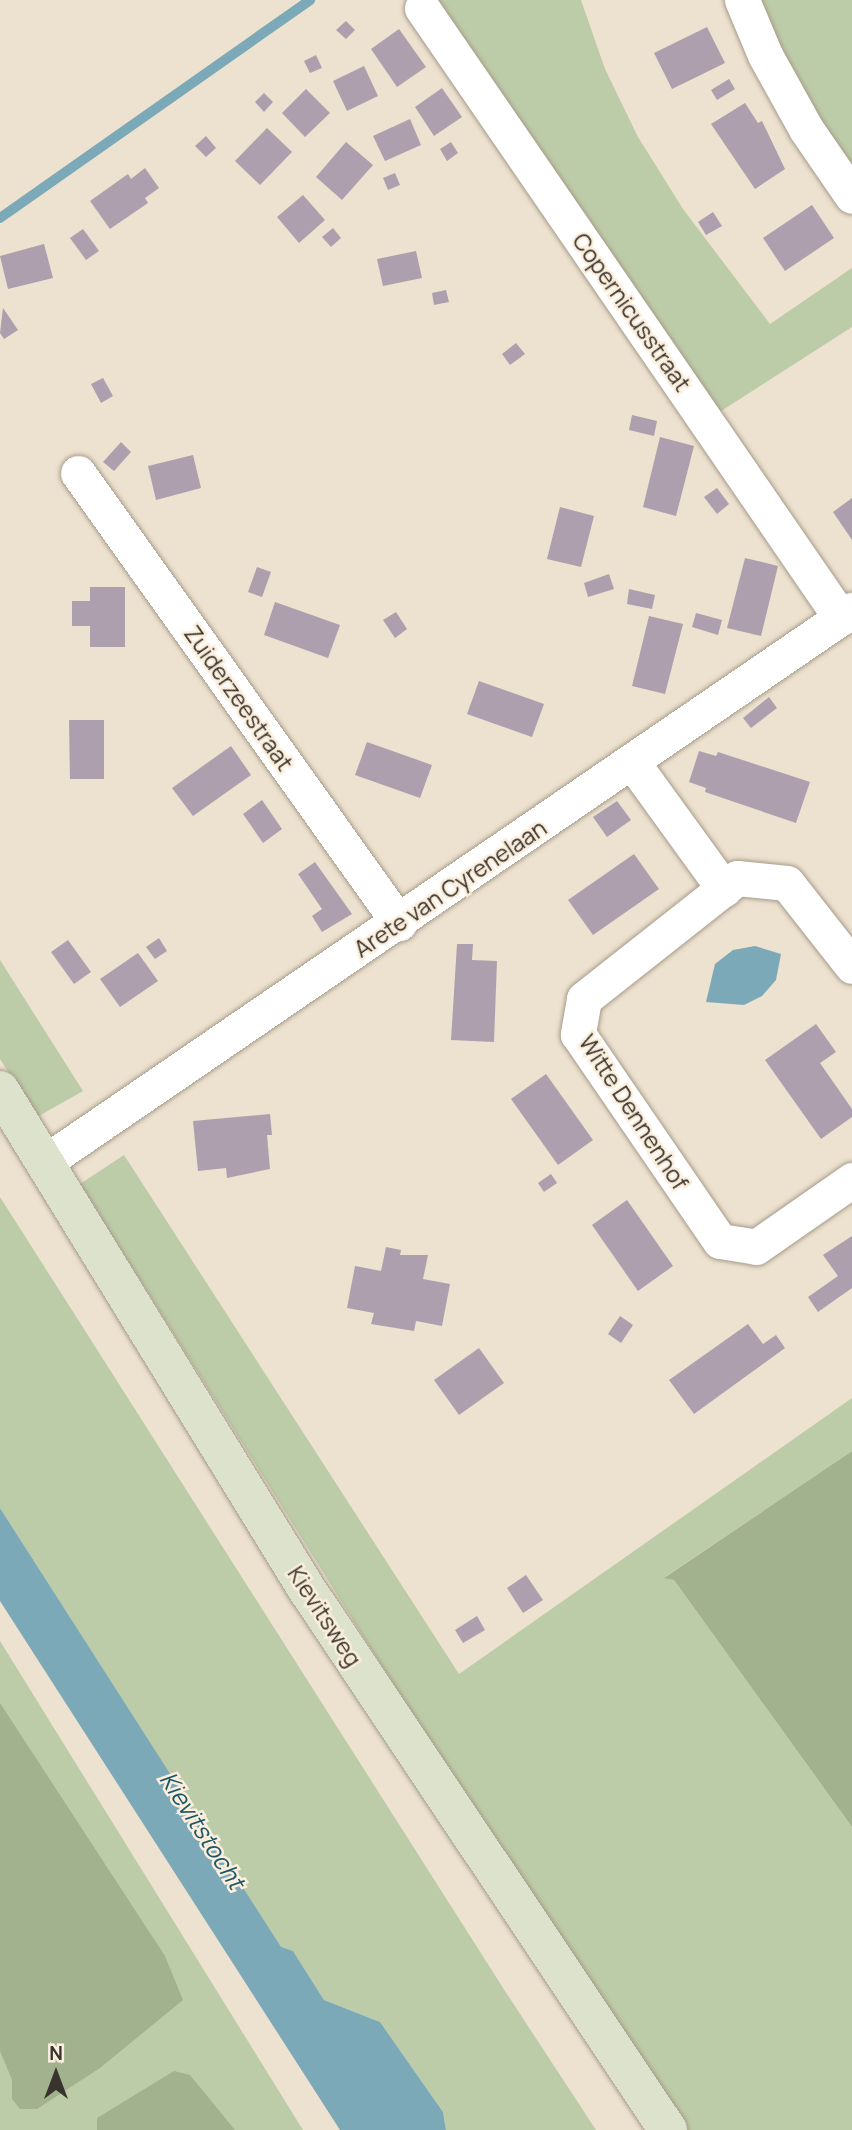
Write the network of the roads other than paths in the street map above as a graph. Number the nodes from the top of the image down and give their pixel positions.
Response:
1 (742, 0) edge
2 (422, 8) dead end
3 (852, 196) edge
4 (78, 473) dead end
5 (846, 614) edge
6 (632, 762) junction
7 (724, 889) junction
8 (399, 923) junction
9 (852, 966) edge
10 (0, 1090) edge
11 (45, 1162) junction
12 (852, 1180) edge
13 (668, 2130) edge

1 - 3 street
2 - 5 street, Copernicusstraat
4 - 8 street, Zuiderzeestraat
5 - 6 street, Arete van Cyrenelaan
6 - 7 street
6 - 8 street, Arete van Cyrenelaan
7 - 9 street, Witte Dennenhof
7 - 12 street, Witte Dennenhof
8 - 11 street, Arete van Cyrenelaan
10 - 11 street, Kievitsweg
11 - 13 street, Kievitsweg

